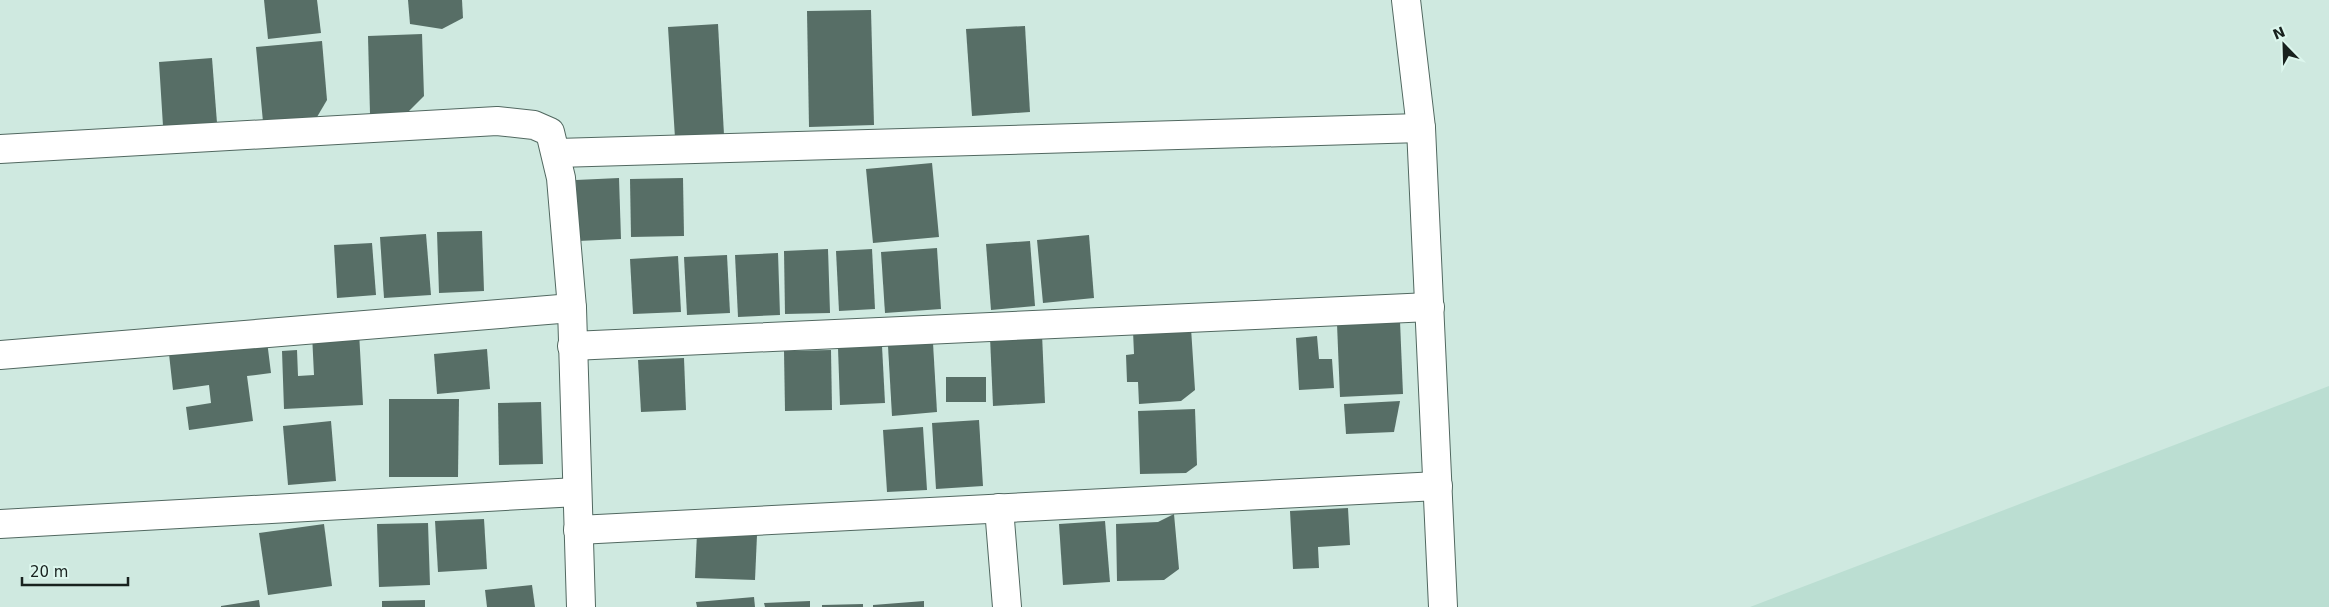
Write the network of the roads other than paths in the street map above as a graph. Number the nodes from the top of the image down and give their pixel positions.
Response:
1 (1406, 0) edge
2 (1421, 128) junction
3 (0, 149) edge
4 (557, 153) junction
5 (1430, 307) junction
6 (572, 308) junction
7 (572, 346) junction
8 (0, 355) edge
9 (1438, 486) junction
10 (576, 492) junction
11 (999, 508) junction
12 (0, 524) edge
13 (578, 530) junction
14 (581, 607) edge
15 (1007, 607) edge
16 (1443, 607) edge

1 - 2 street
2 - 4 street
2 - 5 street
3 - 4 street
4 - 6 street
5 - 7 street
5 - 9 street
6 - 7 street
6 - 8 street
7 - 10 street
9 - 11 street
9 - 16 street
10 - 12 street
10 - 13 street
11 - 13 street
11 - 15 street
13 - 14 street

